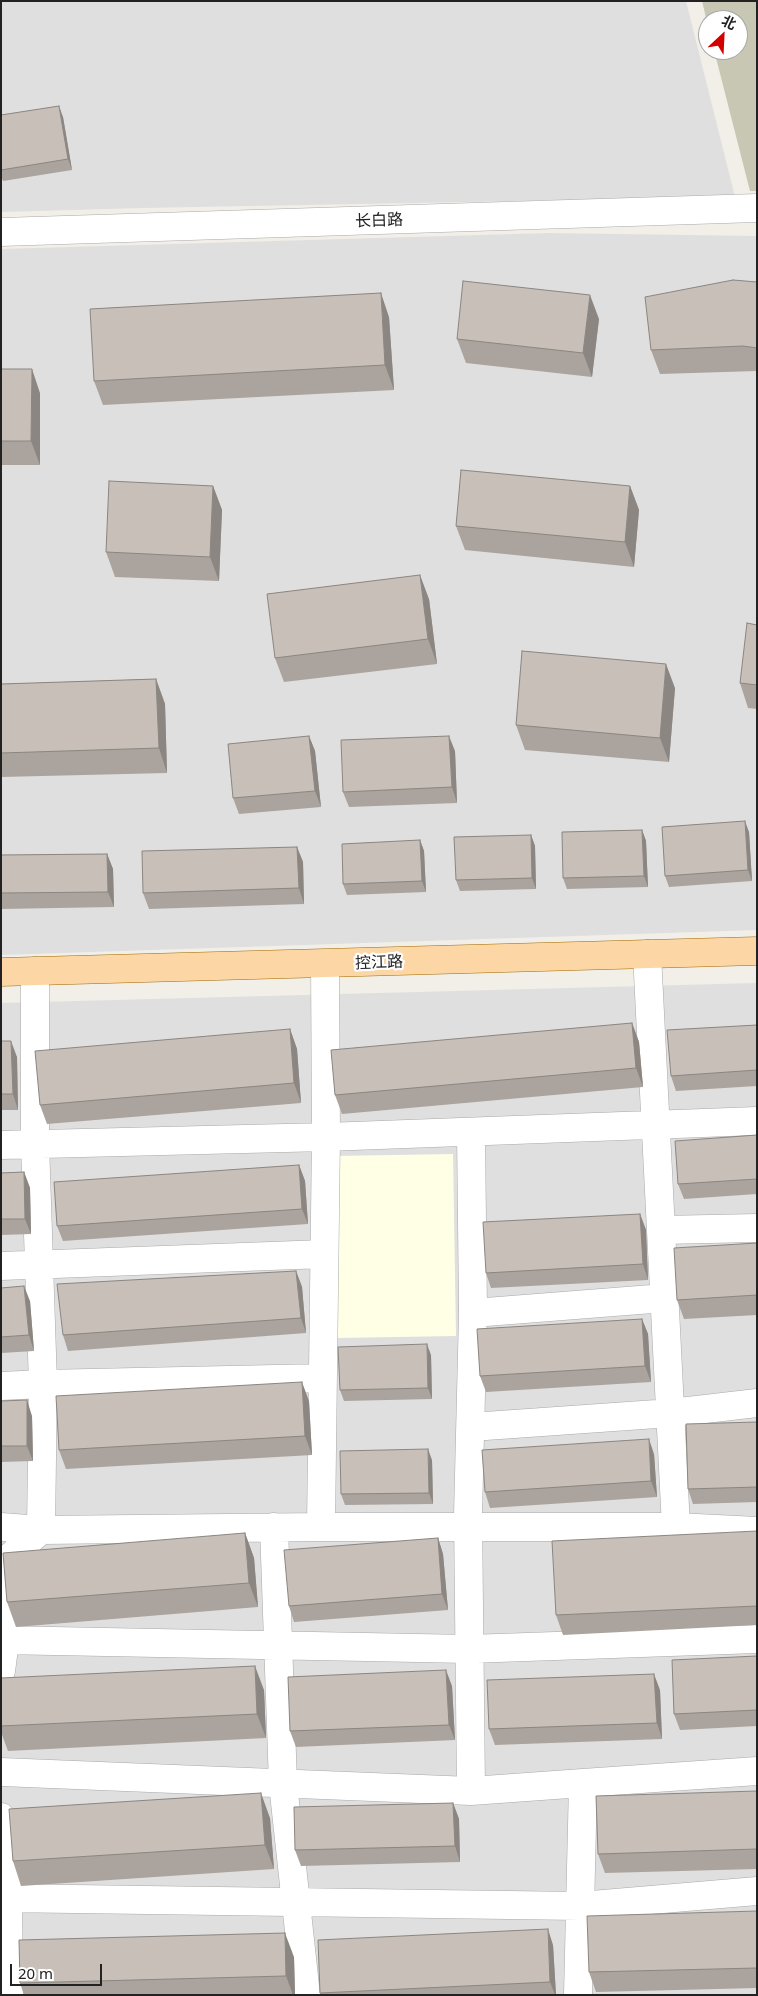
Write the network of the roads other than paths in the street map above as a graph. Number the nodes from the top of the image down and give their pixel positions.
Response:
1 (757, 208) edge
2 (1, 232) edge
3 (757, 951) edge
4 (648, 954) junction
5 (326, 964) junction
6 (35, 971) junction
7 (1, 972) edge
8 (757, 1121) edge
9 (656, 1126) junction
10 (471, 1132) junction
11 (326, 1137) junction
12 (34, 1143) junction
13 (1, 1145) edge
14 (757, 1228) edge
15 (662, 1230) junction
16 (324, 1254) junction
17 (39, 1264) junction
18 (1, 1266) edge
19 (665, 1298) junction
20 (474, 1313) junction
21 (322, 1378) junction
22 (43, 1384) junction
23 (1, 1386) edge
24 (757, 1403) edge
25 (671, 1413) junction
26 (470, 1427) junction
27 (274, 1526) junction
28 (1, 1527) edge
29 (321, 1527) junction
30 (468, 1527) junction
31 (676, 1527) junction
32 (41, 1530) junction
33 (757, 1531) edge
34 (1, 1565) edge
35 (1, 1573) edge
36 (757, 1639) edge
37 (3, 1640) edge
38 (278, 1645) junction
39 (469, 1649) junction
40 (1, 1671) edge
41 (757, 1771) edge
42 (1, 1772) edge
43 (584, 1783) junction
44 (282, 1784) junction
45 (471, 1791) junction
46 (1, 1817) edge
47 (757, 1891) edge
48 (5, 1898) edge
49 (296, 1902) junction
50 (580, 1906) junction
51 (9, 1995) edge
52 (306, 1995) edge
53 (578, 1995) edge

1 - 2 street, 长白路
3 - 4 main road, 控江路
4 - 5 main road, 控江路
4 - 9 street
5 - 6 main road, 控江路
5 - 11 street
6 - 7 main road, 控江路
6 - 12 street
8 - 9 street
9 - 10 street
9 - 15 street
10 - 11 street
10 - 20 street
11 - 12 street
11 - 16 street
12 - 13 street
12 - 17 street
14 - 15 street
15 - 19 street
16 - 17 street
16 - 21 street
17 - 18 street
17 - 22 street
19 - 20 street
19 - 25 street
20 - 26 street
21 - 22 street
21 - 29 street
22 - 23 street
22 - 32 street
24 - 25 street
25 - 26 street
25 - 31 street
26 - 30 street
27 - 29 street
27 - 32 street
27 - 38 street
28 - 32 street
29 - 30 street
30 - 31 street
30 - 39 street
31 - 33 street
32 - 34 street
35 - 37 street
36 - 39 street
37 - 38 street
37 - 40 street
38 - 39 street
38 - 44 street
39 - 45 street
41 - 43 street
42 - 44 street
43 - 45 street
43 - 50 street
44 - 45 street
44 - 49 street
46 - 48 street
47 - 50 street
48 - 49 street
48 - 51 street
49 - 50 street
49 - 52 street
50 - 53 street

